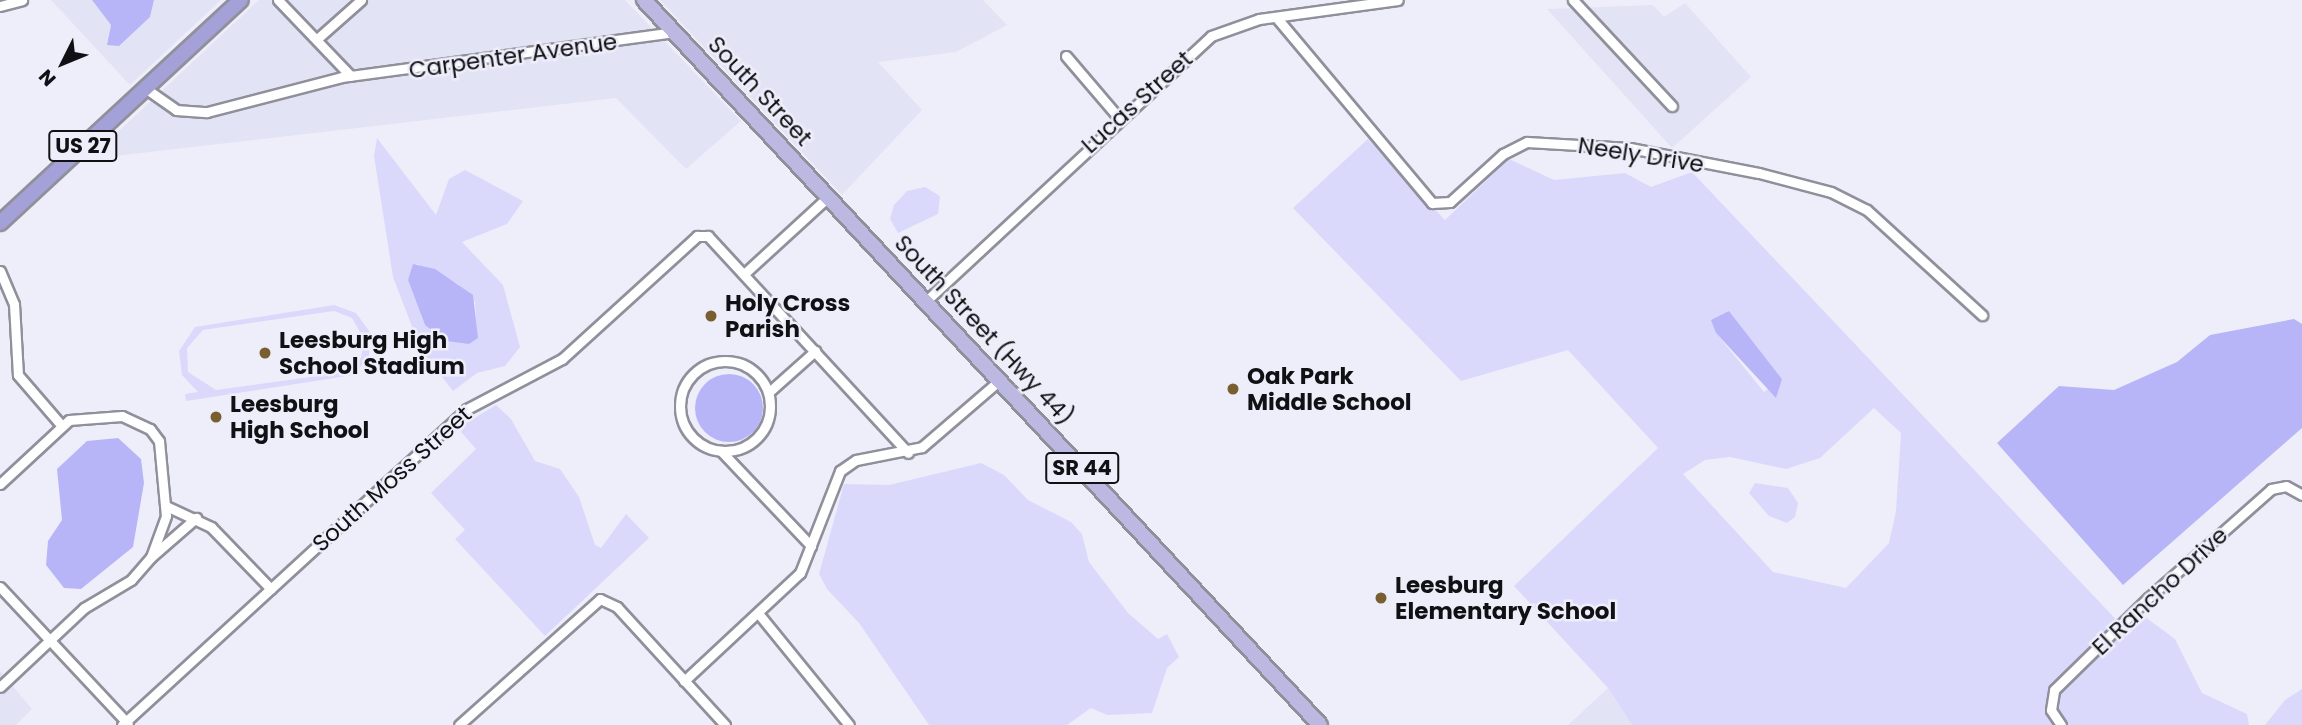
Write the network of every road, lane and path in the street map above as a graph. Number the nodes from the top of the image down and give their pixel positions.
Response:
1 (23, 0) edge
2 (241, 0) edge
3 (278, 0) edge
4 (361, 0) edge
5 (644, 0) edge
6 (1398, 0) edge
7 (1573, 0) edge
8 (0, 6) edge
9 (1276, 17) junction
10 (674, 32) junction
11 (317, 39) junction
12 (1066, 56) dead end
13 (351, 76) junction
14 (145, 89) junction
15 (1672, 106) dead end
16 (1119, 118) junction
17 (828, 197) junction
18 (842, 212) joint
19 (0, 223) edge
20 (0, 271) edge
21 (744, 274) junction
22 (926, 301) junction
23 (1982, 315) dead end
24 (815, 351) junction
25 (1000, 380) junction
26 (769, 392) junction
27 (61, 426) junction
28 (721, 451) junction
29 (908, 453) junction
30 (0, 484) edge
31 (2302, 495) edge
32 (166, 506) junction
33 (196, 518) junction
34 (811, 546) junction
35 (151, 557) junction
36 (0, 587) edge
37 (271, 590) junction
38 (758, 613) junction
39 (49, 640) junction
40 (684, 681) junction
41 (0, 687) edge
42 (466, 723) edge
43 (126, 724) edge
44 (725, 725) edge
45 (849, 725) edge
46 (1320, 725) edge
47 (2061, 725) edge

1 - 8 street
2 - 14 highway, US 27
3 - 11 street
4 - 11 street
5 - 10 main road, South Street / SR 44
6 - 9 street, Lucas Street
7 - 15 street
9 - 16 street, Lucas Street
9 - 23 street, Neely Drive
10 - 13 street, Carpenter Avenue
10 - 17 main road, South Street / SR 44
11 - 13 street
12 - 16 street
13 - 14 street, Carpenter Avenue
14 - 19 highway, US 27
16 - 22 street, Lucas Street
17 - 18 main road, South Street / SR 44
17 - 21 street
18 - 22 main road, South Street (Hwy 44) / SR 44
20 - 27 street
21 - 24 street
21 - 37 street, South Moss Street
22 - 25 main road, South Street (Hwy 44) / SR 44
24 - 26 street
24 - 29 street
25 - 29 street
25 - 46 main road, South Street (Hwy 44) / SR 44
26 - 28 street
26 - 28 street
27 - 30 street
27 - 32 street
28 - 34 street
29 - 34 street
31 - 47 street, El Rancho Drive
32 - 33 street
32 - 35 street
33 - 35 street
33 - 37 street
34 - 38 street
35 - 39 street
36 - 39 street
37 - 43 street, South Moss Street
38 - 40 street
38 - 45 street
39 - 41 street
39 - 43 street
40 - 42 street
40 - 44 street

